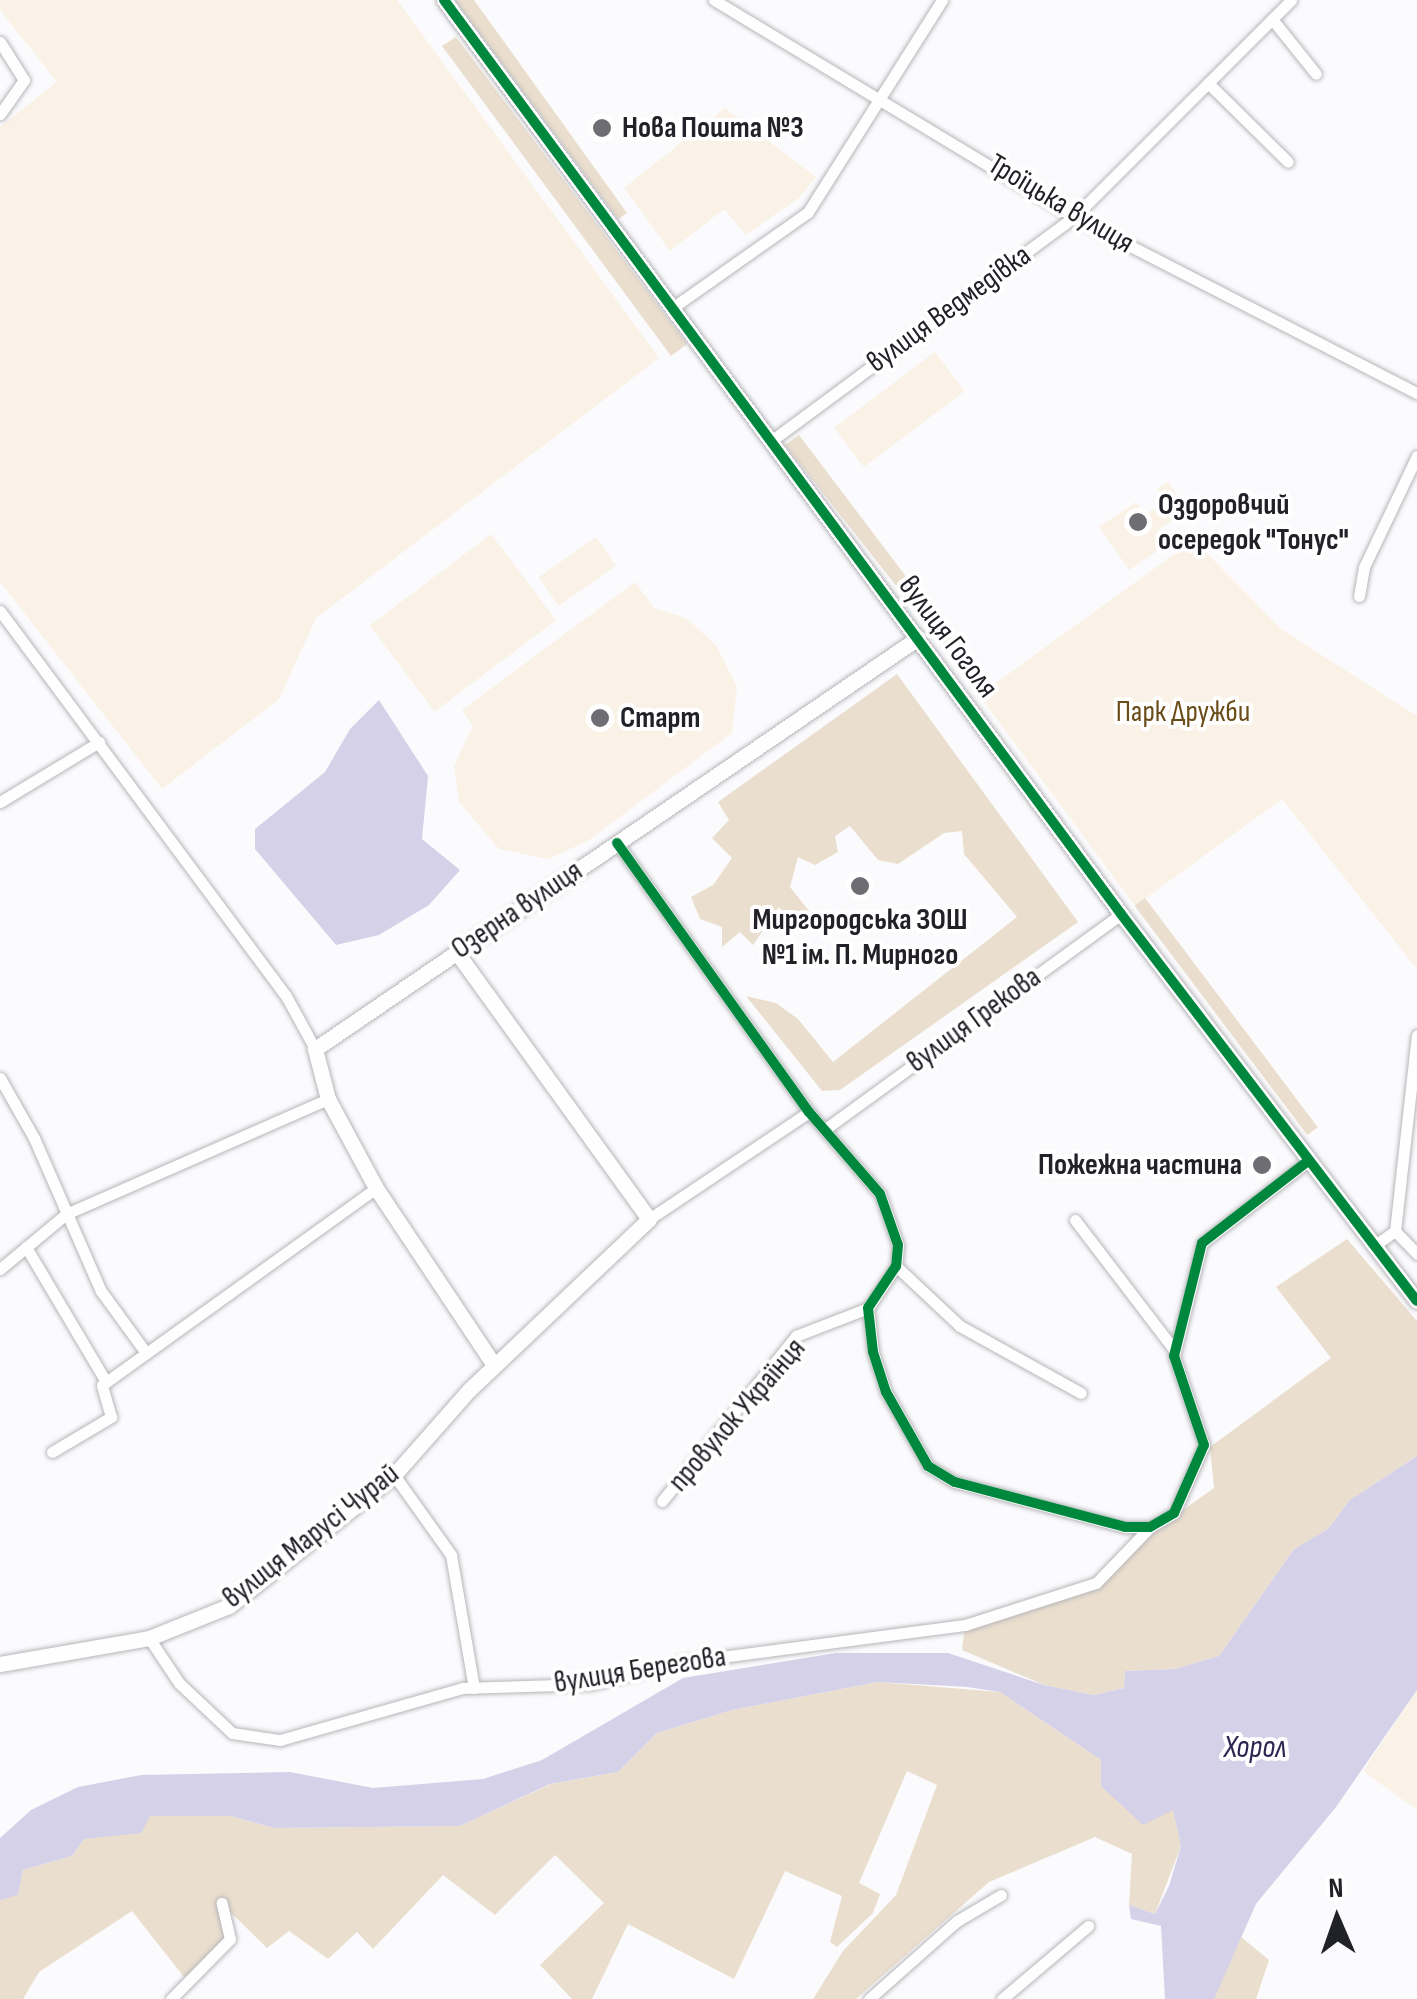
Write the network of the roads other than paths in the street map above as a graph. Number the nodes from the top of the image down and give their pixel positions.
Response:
1 (444, 0) edge
2 (714, 0) edge
3 (942, 0) edge
4 (1292, 0) edge
5 (1272, 19) junction
6 (0, 42) edge
7 (1316, 74) dead end
8 (1208, 83) junction
9 (880, 96) junction
10 (0, 114) edge
11 (1288, 162) dead end
12 (1074, 217) junction
13 (672, 308) junction
14 (1417, 393) edge
15 (770, 441) junction
16 (1417, 456) edge
17 (1359, 596) dead end
18 (0, 611) edge
19 (918, 638) junction
20 (99, 742) junction
21 (0, 802) edge
22 (617, 843) junction
23 (1121, 914) junction
24 (456, 951) junction
25 (1417, 1035) edge
26 (315, 1049) junction
27 (1416, 1056) edge
28 (0, 1078) edge
29 (328, 1099) junction
30 (809, 1112) junction
31 (828, 1127) junction
32 (1308, 1161) junction
33 (376, 1188) junction
34 (66, 1214) junction
35 (649, 1220) junction
36 (1075, 1220) dead end
37 (1394, 1231) junction
38 (1375, 1245) junction
39 (26, 1247) junction
40 (1417, 1254) edge
41 (896, 1266) junction
42 (0, 1269) edge
43 (1417, 1301) edge
44 (868, 1308) junction
45 (1175, 1352) junction
46 (146, 1354) junction
47 (494, 1364) junction
48 (106, 1382) junction
49 (1081, 1392) dead end
50 (52, 1452) dead end
51 (394, 1475) junction
52 (662, 1501) dead end
53 (1150, 1527) junction
54 (149, 1638) junction
55 (0, 1664) edge
56 (474, 1688) junction
57 (1001, 1895) dead end
58 (222, 1903) dead end
59 (1088, 1926) dead end
60 (880, 1988) junction
61 (172, 1999) edge
62 (869, 1999) edge
63 (890, 1999) edge
64 (1002, 1999) edge

1 - 13 street, вулиця Гоголя
2 - 9 street, Троїцька вулиця
3 - 9 street
4 - 5 street, вулиця Ведмедівка
5 - 7 street
5 - 8 street, вулиця Ведмедівка
6 - 10 street
8 - 11 street
8 - 12 street, вулиця Ведмедівка
9 - 12 street, Троїцька вулиця
9 - 13 street
12 - 14 street, Троїцька вулиця
12 - 15 street, вулиця Ведмедівка
13 - 15 street, вулиця Гоголя
15 - 19 street, вулиця Гоголя
16 - 17 street
18 - 20 street
19 - 22 street, Озерна вулиця
19 - 23 street, вулиця Гоголя
20 - 21 street
20 - 26 street
22 - 24 street, Озерна вулиця
22 - 30 street
23 - 31 street, вулиця Грекова
23 - 32 street, вулиця Гоголя
24 - 26 street, Озерна вулиця
24 - 35 street
25 - 27 street
26 - 29 street
27 - 37 street
28 - 34 street
29 - 33 street
29 - 34 street
30 - 31 street
30 - 35 street, вулиця Марусі Чурай
31 - 41 street
32 - 38 street, вулиця Гоголя
32 - 45 street
33 - 46 street
33 - 47 street
34 - 39 street
34 - 46 street
35 - 47 street, вулиця Марусі Чурай
36 - 45 street
37 - 38 street
37 - 40 street
38 - 43 street, вулиця Гоголя
39 - 42 street
39 - 48 street
41 - 44 street
41 - 49 street
44 - 52 street, провулок Українця
44 - 53 street
45 - 53 street, вулиця Берегова
46 - 48 street
47 - 51 street, вулиця Марусі Чурай
48 - 50 street
51 - 54 street, вулиця Марусі Чурай
51 - 56 street
53 - 56 street, вулиця Берегова
54 - 55 street, вулиця Марусі Чурай
54 - 56 street, вулиця Берегова
57 - 60 street
58 - 61 street
59 - 64 street
60 - 62 street
60 - 63 street

